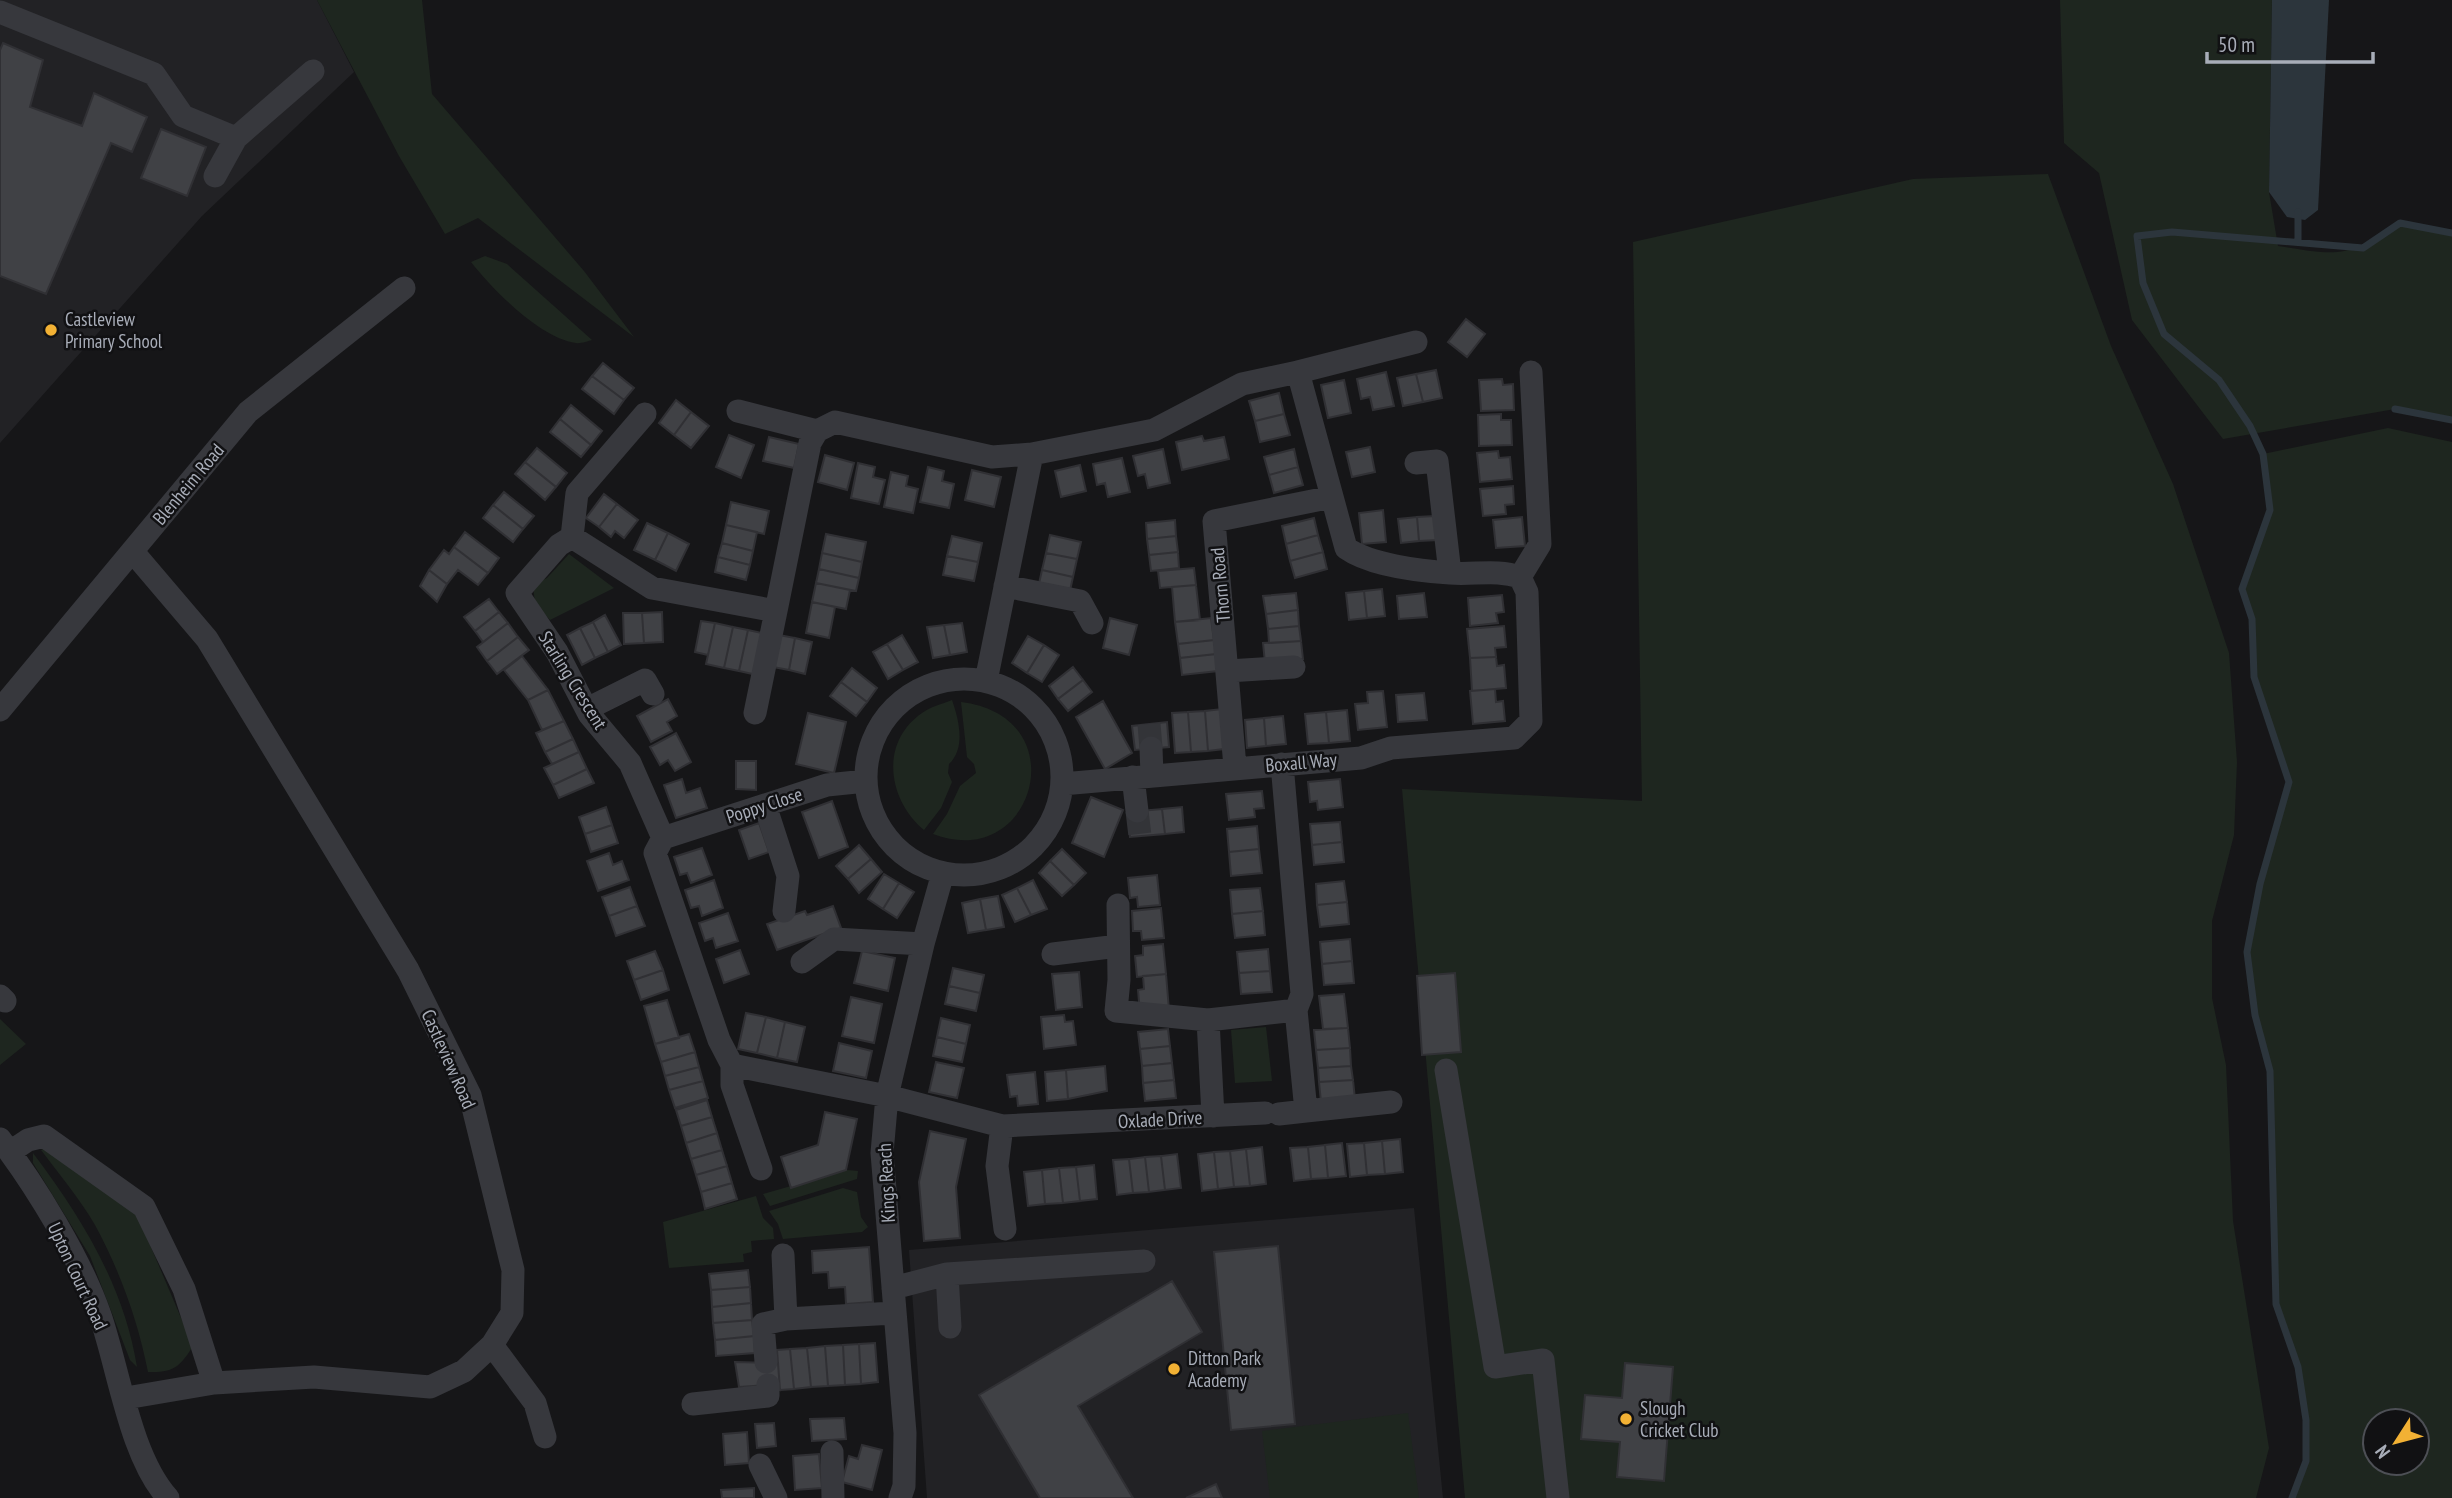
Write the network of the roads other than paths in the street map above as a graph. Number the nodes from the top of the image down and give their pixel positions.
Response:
1 (0, 12) edge
2 (313, 71) dead end
3 (236, 138) junction
4 (215, 176) dead end
5 (404, 288) dead end
6 (1416, 342) dead end
7 (1298, 372) junction
8 (1531, 372) dead end
9 (737, 411) dead end
10 (645, 414) dead end
11 (817, 431) junction
12 (1032, 454) junction
13 (1416, 463) dead end
14 (1332, 498) junction
15 (572, 537) junction
16 (132, 552) junction
17 (1450, 573) junction
18 (1520, 577) junction
19 (1005, 586) junction
20 (776, 611) junction
21 (1092, 623) dead end
22 (1294, 667) dead end
23 (1228, 671) junction
24 (986, 681) junction
25 (653, 694) dead end
26 (3, 700) edge
27 (587, 709) junction
28 (755, 713) dead end
29 (1151, 748) tunnel mouth
30 (1282, 764) junction
31 (1235, 768) junction
32 (1143, 776) junction
33 (866, 781) junction
34 (1062, 784) junction
35 (765, 805) junction
36 (1137, 811) tunnel mouth
37 (663, 838) junction
38 (943, 873) junction
39 (1118, 905) dead end
40 (784, 911) dead end
41 (923, 944) junction
42 (1118, 946) junction
43 (1053, 954) dead end
44 (802, 962) dead end
45 (1296, 1010) junction
46 (1208, 1020) junction
47 (732, 1065) junction
48 (1446, 1070) dead end
49 (887, 1096) junction
50 (1391, 1102) dead end
51 (1306, 1111) junction
52 (1213, 1116) junction
53 (1002, 1126) junction
54 (5, 1146) edge
55 (761, 1169) dead end
56 (1005, 1229) dead end
57 (783, 1255) dead end
58 (1144, 1261) dead end
59 (947, 1274) junction
60 (893, 1288) junction
61 (894, 1313) junction
62 (786, 1319) junction
63 (950, 1327) dead end
64 (492, 1345) junction
65 (214, 1383) junction
66 (126, 1398) junction
67 (693, 1404) dead end
68 (545, 1437) dead end
69 (832, 1452) dead end
70 (144, 1464) junction
71 (760, 1465) dead end
72 (151, 1498) edge
73 (168, 1498) edge
74 (776, 1498) edge
75 (833, 1498) edge
76 (900, 1498) edge
77 (1558, 1498) edge

1 - 3 street
2 - 3 street
3 - 4 street
5 - 16 street, Blenheim Road
6 - 7 street
7 - 12 street
7 - 14 street
8 - 18 street
9 - 11 street
10 - 15 street
11 - 12 street
11 - 20 street
12 - 19 street
13 - 17 street
14 - 17 street
14 - 23 street, Thorn Road
15 - 20 street
15 - 27 street, Starling Crescent
16 - 26 street, Blenheim Road
16 - 64 street, Castleview Road
17 - 18 street
18 - 30 street, Boxall Way
19 - 21 street
19 - 24 street
20 - 28 street
22 - 23 street
23 - 31 street, Thorn Road
24 - 33 street
24 - 34 street
25 - 27 street
27 - 37 street, Starling Crescent
29 - 32 street
30 - 31 street, Boxall Way
30 - 45 street
31 - 32 street, Boxall Way
32 - 34 street, Boxall Way
32 - 36 street
33 - 35 street, Poppy Close
33 - 38 street
34 - 38 street
35 - 37 street, Poppy Close
35 - 40 street
37 - 47 street
38 - 41 street, Kings Reach
39 - 42 street
41 - 44 street
41 - 49 street, Kings Reach
42 - 43 street
42 - 46 street
45 - 46 street
45 - 51 street
46 - 52 street, Oxlade Drive
47 - 49 street, Oxlade Drive
47 - 55 street
48 - 77 street
49 - 53 street, Oxlade Drive
49 - 60 street, Kings Reach
50 - 51 street
51 - 52 street
52 - 53 street, Oxlade Drive
53 - 56 street
54 - 65 street
54 - 66 street, Upton Court Road
57 - 62 street
58 - 59 street
59 - 60 street
59 - 63 street
60 - 61 street, Kings Reach
61 - 62 street
61 - 76 street, Kings Reach
62 - 67 street
64 - 65 street, Castleview Road
64 - 68 street
65 - 66 street, Castleview Road
66 - 70 street, Upton Court Road
69 - 75 street
70 - 72 street
70 - 73 street, Upton Court Road
71 - 74 street

